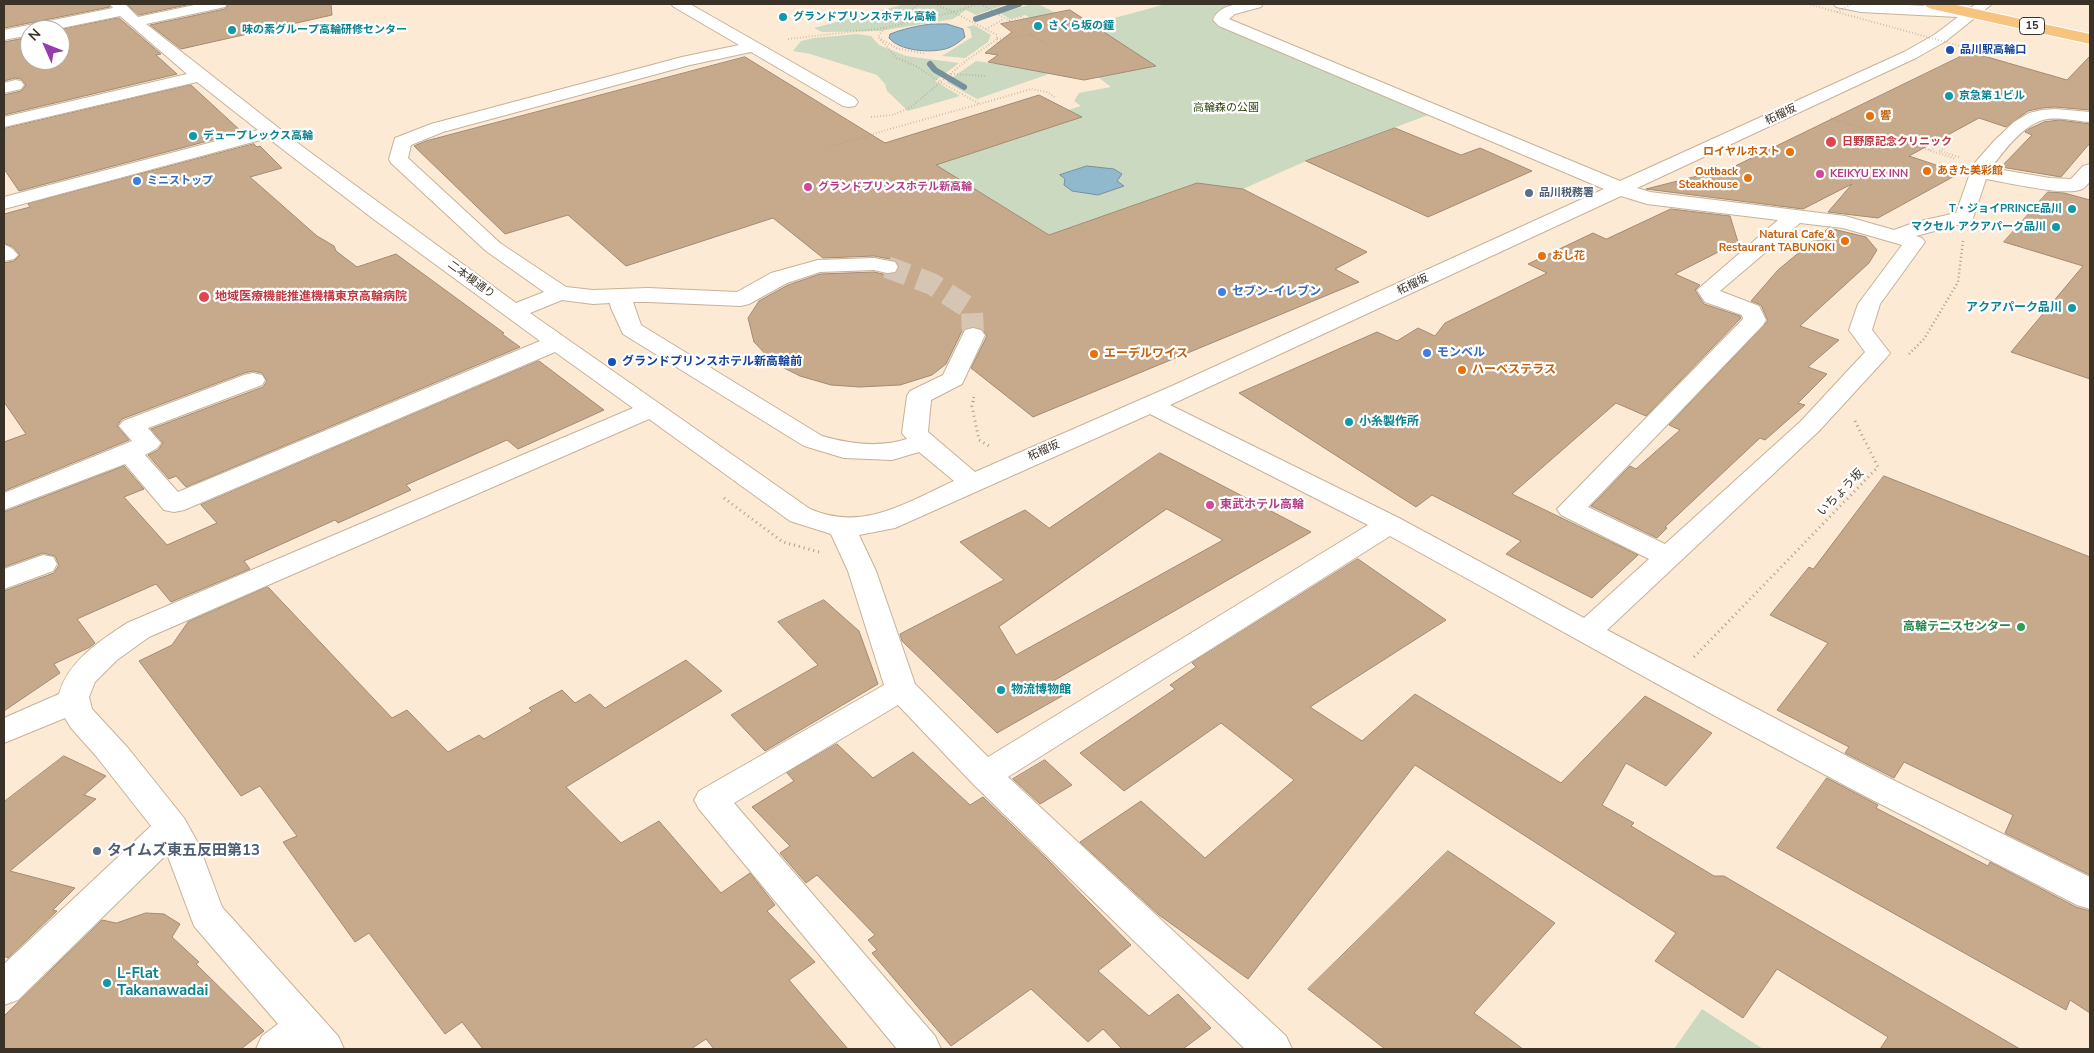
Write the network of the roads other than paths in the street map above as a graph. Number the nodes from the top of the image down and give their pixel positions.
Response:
1 (220, 4) edge
2 (678, 4) edge
3 (1256, 4) edge
4 (1932, 4) edge
5 (1981, 7) edge
6 (1839, 8) edge
7 (124, 12) edge
8 (2090, 27) edge
9 (4, 35) edge
10 (2090, 39) edge
11 (753, 47) junction
12 (200, 76) junction
13 (849, 102) dead end
14 (2090, 117) edge
15 (4, 122) edge
16 (271, 132) junction
17 (2090, 170) edge
18 (1979, 172) junction
19 (1622, 190) junction
20 (4, 203) edge
21 (1795, 216) junction
22 (1896, 236) junction
23 (888, 267) tunnel mouth
24 (560, 293) junction
25 (621, 296) junction
26 (514, 312) junction
27 (973, 335) tunnel mouth
28 (558, 342) junction
29 (253, 380) dead end
30 (1150, 404) junction
31 (652, 409) junction
32 (923, 442) junction
33 (129, 453) junction
34 (972, 483) junction
35 (8, 493) edge
36 (1389, 524) junction
37 (842, 528) junction
38 (1669, 557) junction
39 (43, 564) dead end
40 (4, 580) edge
41 (1587, 632) junction
42 (901, 689) junction
43 (75, 700) junction
44 (4, 731) edge
45 (985, 775) junction
46 (172, 828) junction
47 (2090, 894) edge
48 (4, 988) edge
49 (301, 1042) edge
50 (922, 1049) edge
51 (1272, 1049) edge

1 - 7 street
2 - 11 street
3 - 19 street
4 - 5 highway, 15
5 - 6 street
5 - 8 highway, 15
5 - 10 highway, 15
5 - 19 street, 柘榴坂
7 - 9 street
7 - 12 street, 二本榎通り
11 - 13 street
11 - 24 street
12 - 15 street
12 - 16 street, 二本榎通り
14 - 18 street
16 - 20 street
16 - 26 street, 二本榎通り
17 - 18 street
18 - 22 street
19 - 21 street
19 - 30 street, 柘榴坂
21 - 22 street
21 - 38 street
22 - 38 street
23 - 25 street
24 - 25 street
24 - 26 street
25 - 32 street
26 - 28 street, 二本榎通り
27 - 32 street
28 - 31 street, 二本榎通り
28 - 33 street
29 - 33 street
30 - 34 street, 柘榴坂
30 - 36 street
31 - 37 street, 二本榎通り
31 - 43 street
32 - 34 street
33 - 35 street
34 - 37 street, 柘榴坂
36 - 41 street
36 - 45 street
37 - 42 street
38 - 41 street
39 - 40 street
41 - 47 street
42 - 45 street
42 - 50 street
43 - 44 street
43 - 46 street
45 - 51 street
46 - 48 street
46 - 49 street

